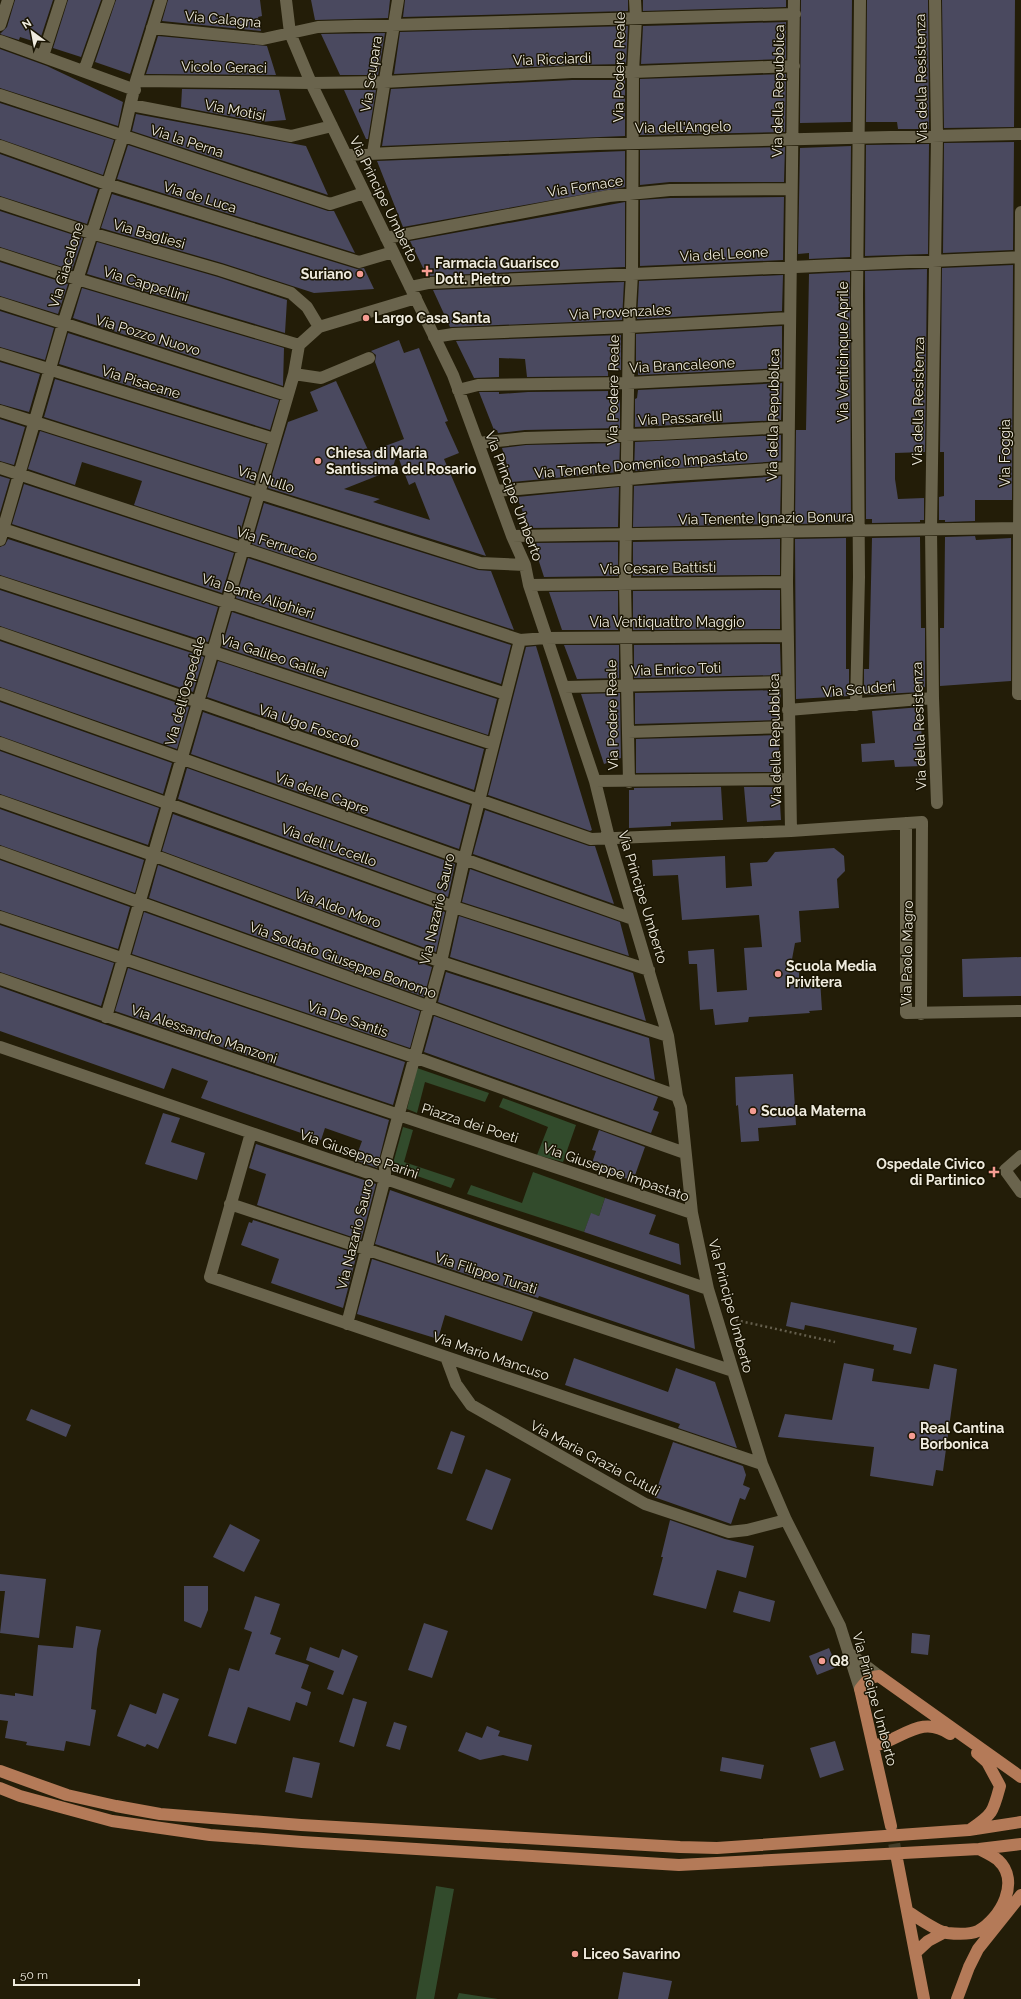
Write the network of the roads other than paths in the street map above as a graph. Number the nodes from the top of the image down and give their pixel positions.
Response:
1 (8, 0) edge
2 (61, 0) edge
3 (109, 0) edge
4 (161, 0) edge
5 (286, 0) edge
6 (398, 0) edge
7 (635, 0) edge
8 (794, 0) edge
9 (860, 0) edge
10 (935, 0) edge
11 (794, 14) junction
12 (636, 18) junction
13 (0, 25) edge
14 (394, 26) junction
15 (152, 28) junction
16 (290, 33) junction
17 (0, 41) edge
18 (43, 56) junction
19 (794, 66) junction
20 (84, 71) junction
21 (633, 72) junction
22 (384, 82) junction
23 (311, 83) junction
24 (136, 85) junction
25 (0, 95) edge
26 (131, 105) junction
27 (332, 126) junction
28 (1021, 134) edge
29 (123, 136) junction
30 (937, 136) junction
31 (859, 138) junction
32 (792, 139) junction
33 (633, 144) junction
34 (0, 146) edge
35 (373, 153) junction
36 (346, 155) junction
37 (107, 184) junction
38 (791, 189) junction
39 (364, 193) junction
40 (633, 194) junction
41 (0, 203) edge
42 (1021, 212) edge
43 (91, 233) junction
44 (386, 238) junction
45 (393, 252) junction
46 (0, 254) edge
47 (1021, 257) edge
48 (934, 260) junction
49 (858, 263) junction
50 (790, 266) junction
51 (632, 274) junction
52 (77, 279) junction
53 (410, 287) junction
54 (416, 298) junction
55 (0, 303) edge
56 (790, 318) junction
57 (63, 324) junction
58 (319, 327) junction
59 (629, 327) junction
60 (434, 337) junction
61 (299, 345) junction
62 (0, 354) edge
63 (369, 358) dead end
64 (50, 369) junction
65 (294, 374) junction
66 (789, 375) junction
67 (628, 383) junction
68 (458, 390) junction
69 (287, 395) junction
70 (0, 411) edge
71 (34, 422) junction
72 (788, 427) junction
73 (627, 435) junction
74 (274, 439) junction
75 (478, 443) junction
76 (0, 468) edge
77 (788, 468) junction
78 (19, 474) junction
79 (626, 480) junction
80 (496, 491) junction
81 (259, 492) junction
82 (1020, 528) edge
83 (930, 529) junction
84 (858, 531) junction
85 (1, 532) edge
86 (788, 533) junction
87 (626, 535) junction
88 (512, 536) junction
89 (242, 548) junction
90 (525, 565) junction
91 (0, 582) edge
92 (787, 582) junction
93 (625, 584) junction
94 (528, 585) junction
95 (227, 601) junction
96 (0, 633) edge
97 (788, 636) junction
98 (546, 638) junction
99 (626, 638) junction
100 (520, 640) junction
101 (212, 651) junction
102 (788, 682) junction
103 (627, 686) junction
104 (564, 687) junction
105 (0, 694) edge
106 (506, 694) junction
107 (1020, 694) edge
108 (933, 698) junction
109 (198, 703) junction
110 (856, 705) junction
111 (788, 710) junction
112 (789, 727) junction
113 (628, 732) junction
114 (0, 743) edge
115 (493, 744) junction
116 (181, 758) junction
117 (790, 779) junction
118 (595, 781) junction
119 (629, 782) junction
120 (479, 800) junction
121 (0, 801) edge
122 (169, 803) junction
123 (937, 803) dead end
124 (906, 823) junction
125 (791, 831) junction
126 (609, 838) junction
127 (0, 852) edge
128 (153, 855) junction
129 (464, 860) junction
130 (140, 902) junction
131 (454, 907) junction
132 (0, 917) edge
133 (633, 919) junction
134 (123, 959) junction
135 (441, 962) junction
136 (650, 970) junction
137 (0, 979) edge
138 (429, 1007) junction
139 (1021, 1011) edge
140 (921, 1014) junction
141 (106, 1017) junction
142 (668, 1036) junction
143 (0, 1047) edge
144 (414, 1058) junction
145 (677, 1096) junction
146 (399, 1116) junction
147 (250, 1133) junction
148 (685, 1153) junction
149 (1021, 1156) edge
150 (531, 1159) joint
151 (385, 1178) junction
152 (1021, 1192) edge
153 (230, 1204) junction
154 (692, 1213) junction
155 (366, 1250) junction
156 (708, 1289) junction
157 (347, 1324) junction
158 (446, 1357) junction
159 (733, 1371) junction
160 (762, 1464) junction
161 (786, 1520) junction
162 (849, 1653) junction
163 (879, 1676) junction
164 (860, 1689) junction
165 (874, 1746) junction
166 (0, 1771) edge
167 (1021, 1777) edge
168 (0, 1788) edge
169 (1021, 1822) edge
170 (891, 1826) tunnel mouth
171 (969, 1830) junction
172 (1021, 1844) edge
173 (979, 1849) junction
174 (897, 1859) tunnel mouth
175 (1021, 1895) edge
176 (907, 1911) junction
177 (945, 1932) junction
178 (915, 1953) junction
179 (924, 1999) edge
180 (957, 1999) edge

1 - 13 street
2 - 18 street
3 - 20 street
4 - 15 street, Via Giacalone
5 - 16 street, Via Principe Umberto
6 - 14 street, Via Scupara
7 - 12 street, Via Podere Reale
8 - 11 street, Via della Repubblica
9 - 31 street, Via Venticinque Aprile
10 - 30 street, Via della Resistenza
11 - 12 street, Via Calagna
11 - 19 street, Via della Repubblica
12 - 14 street, Via Calagna
12 - 21 street, Via Podere Reale
14 - 16 street, Via Calagna
14 - 22 street, Via Scupara
15 - 16 street, Via Calagna
15 - 24 street, Via Giacalone
16 - 23 street, Via Principe Umberto
17 - 18 street, Vicolo Geraci
18 - 20 street, Vicolo Geraci
19 - 21 street, Via Ricciardi
19 - 32 street, Via della Repubblica
20 - 24 street, Vicolo Geraci
21 - 22 street, Via Ricciardi
21 - 33 street, Via Podere Reale
22 - 23 street, Via Ricciardi
22 - 35 street, Via Scupara
23 - 24 street, Vicolo Geraci
23 - 27 street, Via Principe Umberto
24 - 26 street, Via Giacalone
25 - 29 street, Via la Perna
26 - 27 street, Via Motisi
26 - 29 street, Via Giacalone
27 - 36 street, Via Principe Umberto
28 - 30 street, Via dell'Angelo
29 - 37 street, Via Giacalone
29 - 39 street, Via la Perna
30 - 31 street, Via dell'Angelo
30 - 48 street, Via della Resistenza
31 - 32 street, Via dell'Angelo
31 - 49 street, Via Venticinque Aprile
32 - 33 street, Via dell'Angelo
32 - 38 street, Via della Repubblica
33 - 35 street, Via dell'Angelo
33 - 40 street, Via Podere Reale
34 - 37 street, Via de Luca
35 - 36 street, Via dell'Angelo
36 - 39 street, Via Principe Umberto
37 - 43 street, Via Giacalone
37 - 45 street, Via de Luca
38 - 40 street, Via Fornace
38 - 50 street, Via della Repubblica
39 - 44 street, Via Principe Umberto
40 - 44 street, Via Fornace
40 - 51 street, Via Podere Reale
41 - 43 street, Via Bagliesi
42 - 47 street, Via Foggia
43 - 52 street, Via Giacalone
43 - 58 street, Via Bagliesi
44 - 45 street, Via Principe Umberto
45 - 53 street, Via Principe Umberto
46 - 52 street, Via Cappellini
47 - 48 street, Via del Leone
47 - 82 street, Via Foggia
48 - 49 street, Via del Leone
48 - 83 street, Via della Resistenza
49 - 50 street, Via del Leone
49 - 84 street, Via Venticinque Aprile
50 - 51 street, Via del Leone
50 - 56 street, Via della Repubblica
51 - 53 street, Via del Leone
51 - 59 street, Via Podere Reale
52 - 57 street, Via Giacalone
52 - 61 street, Via Cappellini
53 - 54 street, Via Principe Umberto
54 - 58 street
54 - 60 street, Via Principe Umberto
55 - 57 street, Via Pozzo Nuovo
56 - 59 street, Via Provenzales
56 - 66 street, Via della Repubblica
57 - 64 street, Via Giacalone
57 - 69 street, Via Pozzo Nuovo
58 - 61 street
59 - 60 street, Via Provenzales
59 - 67 street, Via Podere Reale
60 - 68 street, Via Principe Umberto
61 - 65 street
62 - 64 street, Via Pisacane
63 - 65 street
64 - 71 street, Via Giacalone
64 - 74 street, Via Pisacane
65 - 69 street, Via dell'Ospedale
66 - 67 street, Via Brancaleone
66 - 72 street, Via della Repubblica
67 - 68 street, Via Brancaleone
67 - 73 street, Via Podere Reale
68 - 75 street, Via Principe Umberto
69 - 74 street, Via dell'Ospedale
70 - 71 street, Via Nullo
71 - 78 street, Via Giacalone
71 - 81 street, Via Nullo
72 - 73 street, Via Passarelli
72 - 77 street, Via della Repubblica
73 - 75 street, Via Passarelli
73 - 79 street, Via Podere Reale
74 - 81 street, Via dell'Ospedale
75 - 80 street, Via Principe Umberto
76 - 78 street, Via Ferruccio
77 - 79 street, Via Tenente Domenico Impastato
77 - 86 street, Via della Repubblica
78 - 85 street, Via Giacalone
78 - 89 street, Via Ferruccio
79 - 80 street, Via Tenente Domenico Impastato
79 - 87 street, Via Podere Reale
80 - 88 street, Via Principe Umberto
81 - 89 street, Via dell'Ospedale
81 - 90 street, Via Nullo
82 - 83 street, Via Tenente Ignazio Bonura
82 - 107 street, Via Foggia
83 - 84 street, Via Tenente Ignazio Bonura
83 - 108 street, Via della Resistenza
84 - 86 street, Via Tenente Ignazio Bonura
84 - 110 street, Via Venticinque Aprile
85 - 95 street, Via Dante Alighieri
86 - 87 street, Via Tenente Ignazio Bonura
86 - 92 street, Via della Repubblica
87 - 88 street, Via Tenente Ignazio Bonura
87 - 93 street, Via Podere Reale
88 - 90 street, Via Principe Umberto
89 - 95 street, Via dell'Ospedale
89 - 100 street, Via Ferruccio
90 - 94 street, Via Principe Umberto
91 - 101 street, Via Galileo Galilei
92 - 93 street, Via Cesare Battisti
92 - 97 street, Via della Repubblica
93 - 94 street, Via Cesare Battisti
93 - 99 street, Via Podere Reale
94 - 98 street, Via Principe Umberto
95 - 101 street, Via dell'Ospedale
95 - 106 street, Via Dante Alighieri
96 - 109 street, Via Ugo Foscolo
97 - 99 street, Via Ventiquattro Maggio
97 - 102 street, Via della Repubblica
98 - 99 street, Via Ventiquattro Maggio
98 - 100 street, Via Ferruccio
98 - 104 street, Via Principe Umberto
99 - 103 street, Via Podere Reale
100 - 106 street, Via Nazario Sauro
101 - 109 street, Via dell'Ospedale
101 - 115 street, Via Galileo Galilei
102 - 103 street, Via Enrico Toti
102 - 111 street, Via della Repubblica
103 - 104 street, Via Enrico Toti
103 - 113 street, Via Podere Reale
104 - 118 street, Via Principe Umberto
105 - 116 street, Via delle Capre
106 - 115 street, Via Nazario Sauro
108 - 110 street, Via Scuderi
108 - 123 street, Via della Resistenza
109 - 116 street, Via dell'Ospedale
109 - 120 street, Via Ugo Foscolo
110 - 111 street, Via Scuderi
111 - 112 street, Via della Repubblica
112 - 113 street
112 - 117 street, Via della Repubblica
113 - 119 street, Via Podere Reale
114 - 122 street, Via dell'Uccello
115 - 120 street, Via Nazario Sauro
116 - 122 street, Via dell'Ospedale
116 - 129 street, Via delle Capre
117 - 119 street
117 - 125 street, Via della Repubblica
118 - 119 street
118 - 126 street, Via Principe Umberto
120 - 126 street, Via Ugo Foscolo
120 - 129 street, Via Nazario Sauro
121 - 128 street, Via Aldo Moro
122 - 128 street, Via dell'Ospedale
122 - 131 street, Via dell'Uccello
124 - 125 street, Via Paolo Magro
124 - 140 street, Via Paolo Magro
124 - 140 street, Via Paolo Magro
125 - 126 street, Via Paolo Magro
126 - 133 street, Via Principe Umberto
127 - 130 street, Via Soldato Giuseppe Bonomo
128 - 130 street, Via dell'Ospedale
128 - 135 street, Via Aldo Moro
129 - 131 street, Via Nazario Sauro
129 - 133 street, Via delle Capre
130 - 134 street, Via dell'Ospedale
130 - 138 street, Via Soldato Giuseppe Bonomo
131 - 135 street, Via Nazario Sauro
131 - 136 street, Via dell'Uccello
132 - 134 street, Via De Santis
133 - 136 street, Via Principe Umberto
134 - 141 street, Via dell'Ospedale
134 - 144 street, Via De Santis
135 - 138 street, Via Nazario Sauro
135 - 142 street, Via Aldo Moro
136 - 142 street, Via Principe Umberto
137 - 141 street, Via Alessandro Manzoni
138 - 144 street, Via Nazario Sauro
138 - 145 street, Via Soldato Giuseppe Bonomo
139 - 140 street
141 - 146 street, Via Alessandro Manzoni
142 - 145 street, Via Principe Umberto
143 - 147 street, Via Giuseppe Parini
144 - 146 street, Via Nazario Sauro
144 - 148 street, Via De Santis
145 - 148 street, Via Principe Umberto
146 - 150 street, Piazza dei Poeti
146 - 151 street, Via Nazario Sauro
147 - 151 street, Via Giuseppe Parini
147 - 153 street
148 - 154 street, Via Principe Umberto
149 - 152 street
150 - 154 street, Via Giuseppe Impastato
151 - 155 street, Via Nazario Sauro
151 - 156 street, Via Giuseppe Parini
153 - 155 street, Via Filippo Turati
153 - 157 street, Via Mario Mancuso
154 - 156 street, Via Principe Umberto
155 - 157 street, Via Nazario Sauro
155 - 159 street, Via Filippo Turati
156 - 159 street, Via Principe Umberto
157 - 158 street, Via Mario Mancuso
158 - 160 street, Via Mario Mancuso
158 - 161 street, Via Maria Grazia Cutuli
159 - 160 street, Via Principe Umberto
160 - 161 street, Via Principe Umberto
161 - 162 street, Via Principe Umberto
162 - 163 street
162 - 164 street, Via Principe Umberto
163 - 164 main road
163 - 167 main road
164 - 165 main road, Via Principe Umberto
165 - 170 main road, Via Principe Umberto
165 - 171 main road
166 - 171 main road
168 - 173 main road
169 - 171 main road
172 - 173 main road
173 - 177 main road
174 - 176 main road
175 - 180 main road
176 - 177 main road
176 - 178 main road
177 - 178 main road
178 - 179 main road

